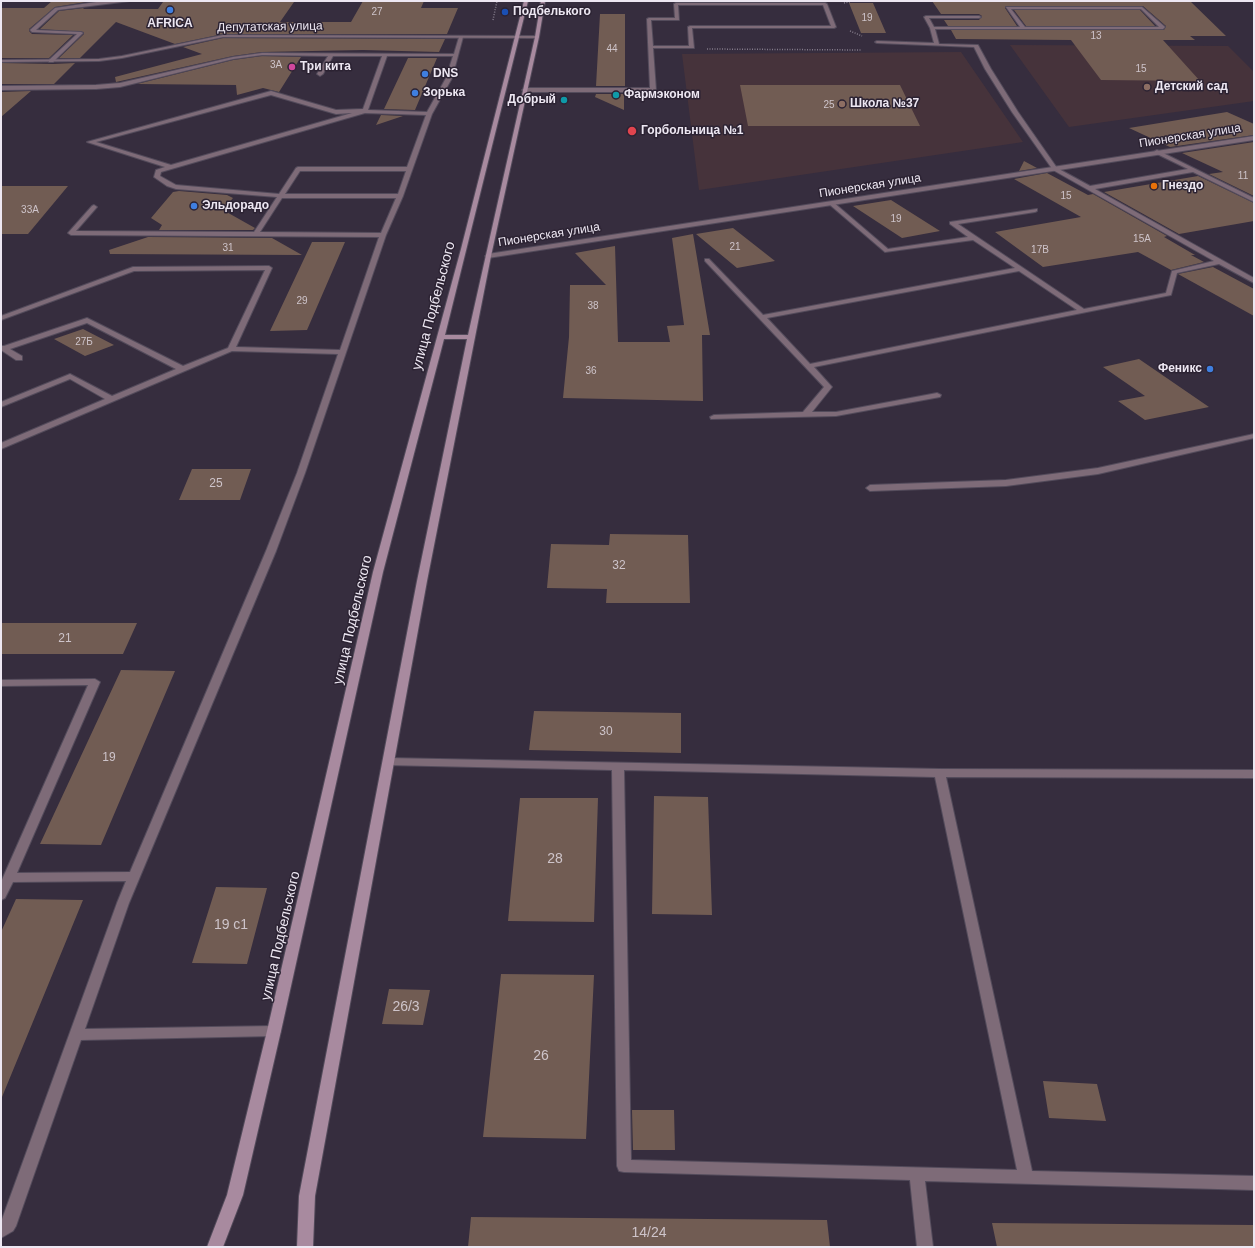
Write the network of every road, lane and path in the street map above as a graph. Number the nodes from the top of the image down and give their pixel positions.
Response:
1 (128, 1) edge
2 (497, 1) edge
3 (526, 1) edge
4 (543, 1) edge
5 (979, 17) dead end
6 (492, 22) dead end
7 (834, 27) junction
8 (932, 28) junction
9 (1024, 28) junction
10 (461, 37) junction
11 (517, 37) junction
12 (537, 37) junction
13 (877, 42) junction
14 (937, 45) junction
15 (650, 47) junction
16 (692, 47) junction
17 (332, 54) junction
18 (385, 55) junction
19 (456, 55) junction
20 (1, 61) edge
21 (51, 61) junction
22 (320, 74) dead end
23 (1, 88) edge
24 (525, 90) junction
25 (365, 111) junction
26 (429, 114) junction
27 (1254, 138) edge
28 (1157, 152) junction
29 (172, 168) junction
30 (410, 169) junction
31 (1055, 169) junction
32 (1195, 170) junction
33 (1090, 188) junction
34 (281, 196) junction
35 (400, 196) junction
36 (1254, 200) edge
37 (831, 203) junction
38 (94, 207) dead end
39 (1035, 210) dead end
40 (256, 234) junction
41 (383, 235) junction
42 (975, 238) junction
43 (488, 256) junction
44 (707, 260) dead end
45 (1220, 262) junction
46 (1021, 269) junction
47 (1254, 281) edge
48 (1083, 311) junction
49 (762, 317) junction
50 (1, 318) edge
51 (440, 337) junction
52 (472, 337) junction
53 (3, 348) edge
54 (231, 349) junction
55 (342, 352) junction
56 (19, 358) dead end
57 (809, 366) junction
58 (182, 369) junction
59 (937, 395) dead end
60 (112, 399) dead end
61 (1, 405) edge
62 (805, 415) junction
63 (714, 417) dead end
64 (1254, 436) edge
65 (1, 446) edge
66 (870, 488) dead end
67 (1, 683) edge
68 (389, 762) junction
69 (618, 766) junction
70 (940, 773) junction
71 (1254, 774) edge
72 (134, 876) junction
73 (10, 878) junction
74 (1, 895) edge
75 (274, 1031) junction
76 (76, 1035) junction
77 (917, 1174) junction
78 (1026, 1177) junction
79 (1254, 1183) edge
80 (1, 1231) edge
81 (215, 1247) edge
82 (305, 1247) edge
83 (925, 1247) edge

1 - 21 street
2 - 6 path
3 - 11 main road, улица Подбельского
4 - 12 main road
5 - 8 street
7 - 13 path
7 - 15 street
7 - 16 street
8 - 9 street
8 - 14 street
9 - 9 street
10 - 11 street, Депутатская улица
10 - 19 street
10 - 21 street, Депутатская улица
11 - 12 street, Депутатская улица
11 - 51 main road, улица Подбельского
12 - 24 main road
13 - 14 street
13 - 16 path
14 - 31 street
15 - 16 street
15 - 24 street
17 - 18 street
17 - 22 street
17 - 23 street
18 - 19 street
18 - 25 street
19 - 26 street
20 - 21 street, Депутатская улица
24 - 43 main road
25 - 26 street
25 - 29 street
25 - 29 street
26 - 30 street
27 - 28 street, Пионерская улица
28 - 31 street, Пионерская улица
28 - 32 street
29 - 34 street
30 - 34 street
30 - 35 street
31 - 33 street
31 - 37 street, Пионерская улица
32 - 33 street
32 - 36 street
33 - 45 street
34 - 35 street
34 - 40 street
35 - 41 street
37 - 42 street
37 - 43 street, Пионерская улица
38 - 40 street
39 - 42 street
40 - 41 street
41 - 55 street
42 - 46 street
43 - 52 main road
44 - 49 street
45 - 47 street
45 - 48 street
46 - 48 street
46 - 49 street
48 - 57 street
49 - 57 street
50 - 54 street
51 - 52 main road
51 - 75 main road, улица Подбельского
52 - 68 main road
53 - 56 street
53 - 58 street
54 - 55 street
54 - 58 street
55 - 72 street
57 - 62 street
58 - 65 street
59 - 62 street
60 - 61 street
62 - 63 street
64 - 66 street
67 - 73 street
68 - 69 street
68 - 82 main road
69 - 70 street
69 - 77 street
70 - 71 street
70 - 78 street
72 - 73 street
72 - 76 street
73 - 74 street
75 - 76 street
75 - 81 main road, улица Подбельского
76 - 80 street
77 - 78 street
77 - 83 street
78 - 79 street

